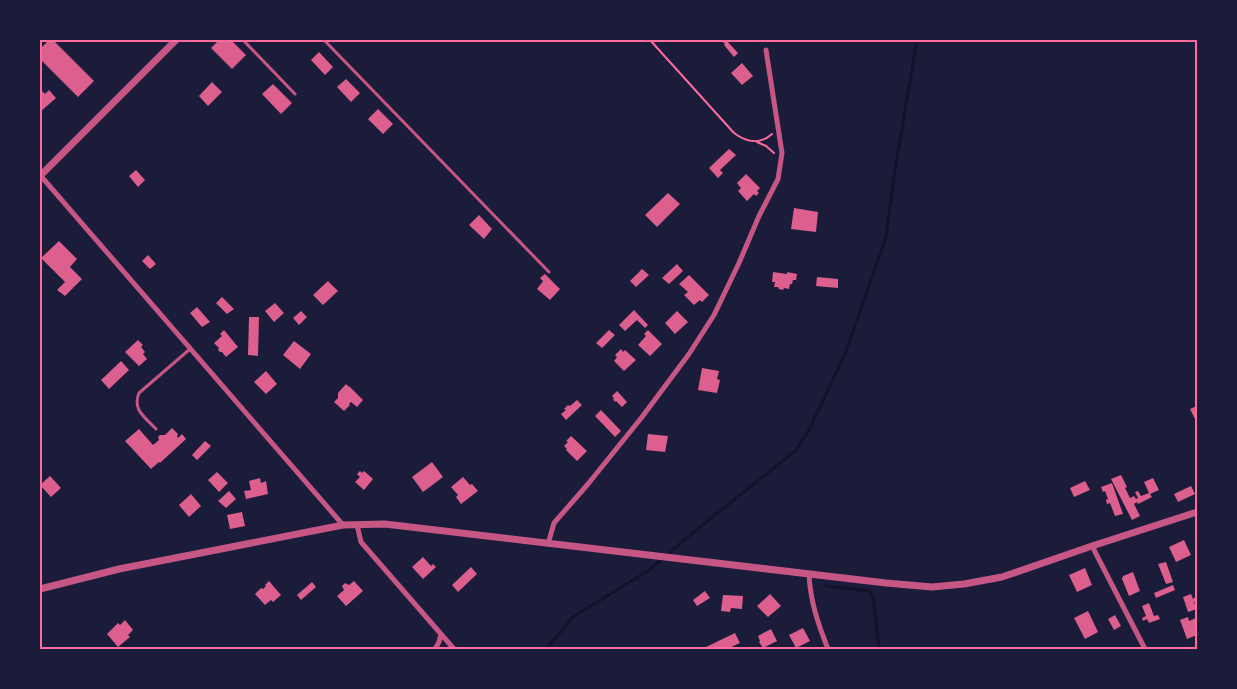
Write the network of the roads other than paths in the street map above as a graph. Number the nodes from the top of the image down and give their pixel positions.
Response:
1 (176, 40) edge
2 (242, 40) edge
3 (324, 40) edge
4 (766, 50) dead end
5 (295, 94) dead end
6 (40, 175) edge
7 (549, 272) dead end
8 (190, 348) junction
9 (156, 429) dead end
10 (1197, 512) edge
11 (343, 525) junction
12 (357, 525) junction
13 (548, 544) junction
14 (1092, 546) junction
15 (809, 574) junction
16 (40, 589) edge
17 (441, 634) junction
18 (435, 649) edge
19 (454, 649) edge
20 (828, 649) edge
21 (1145, 649) edge

1 - 6 street
2 - 5 lane
3 - 7 lane
4 - 13 street
6 - 8 street
8 - 9 lane
8 - 11 street
10 - 14 street
11 - 12 street
11 - 16 street
12 - 13 street
12 - 17 street
13 - 15 street
14 - 15 street
14 - 21 street
15 - 20 street
17 - 18 street
17 - 19 street

